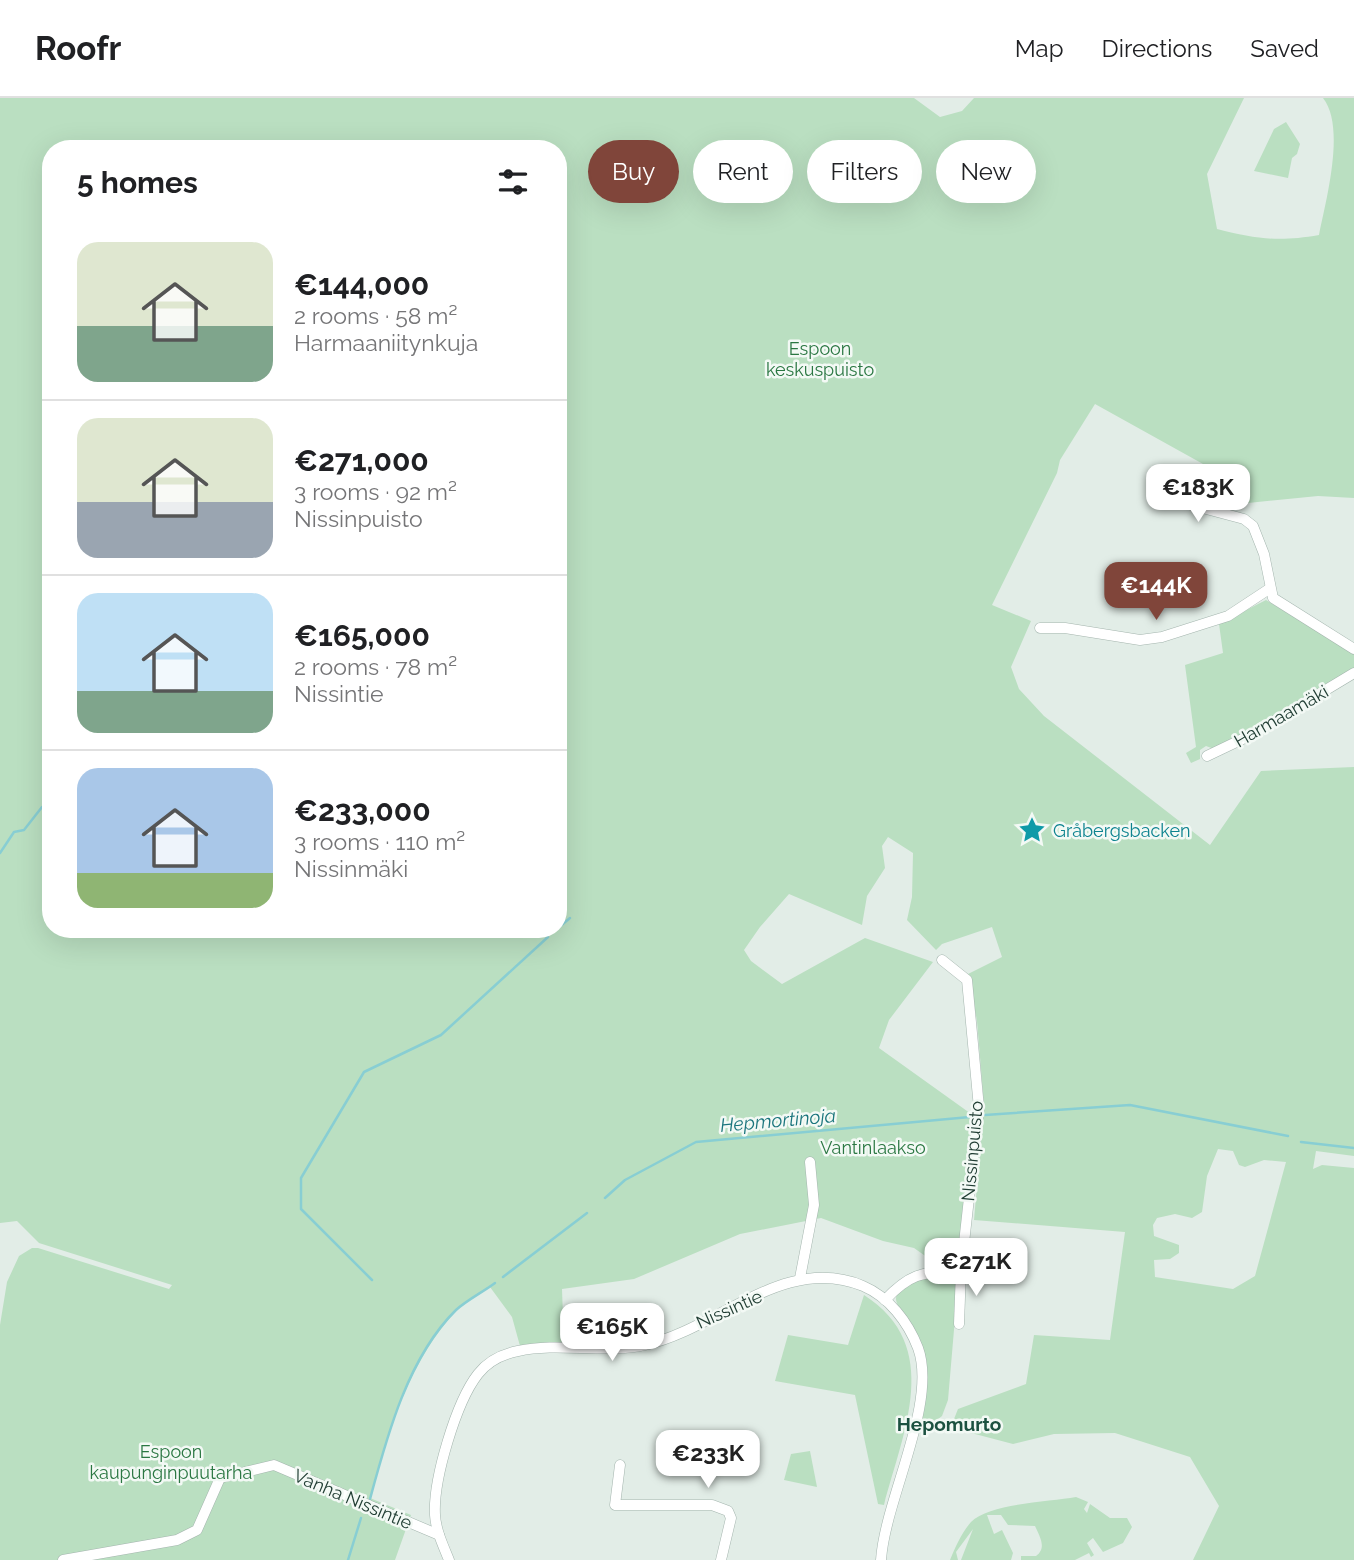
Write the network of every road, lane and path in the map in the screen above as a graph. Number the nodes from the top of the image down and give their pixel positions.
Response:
1 (1184, 503) dead end
2 (1269, 589) junction
3 (1040, 628) dead end
4 (1354, 649) edge
5 (1354, 673) edge
6 (1207, 756) dead end
7 (942, 960) dead end
8 (810, 1162) dead end
9 (961, 1270) junction
10 (800, 1279) junction
11 (886, 1300) junction
12 (959, 1324) dead end
13 (620, 1465) dead end
14 (439, 1535) junction
15 (63, 1560) edge
16 (449, 1560) edge
17 (721, 1560) edge
18 (881, 1560) edge

1 - 2 street
2 - 3 street
2 - 4 street
5 - 6 street, Harmaamäki
7 - 9 street, Nissinpuisto
8 - 10 street
9 - 11 street
9 - 12 street, Nissinpuisto
10 - 11 street, Nissintie
10 - 14 street, Nissintie
11 - 18 street
13 - 17 street
14 - 15 street, Vanha Nissintie
14 - 16 street, Nissintie

